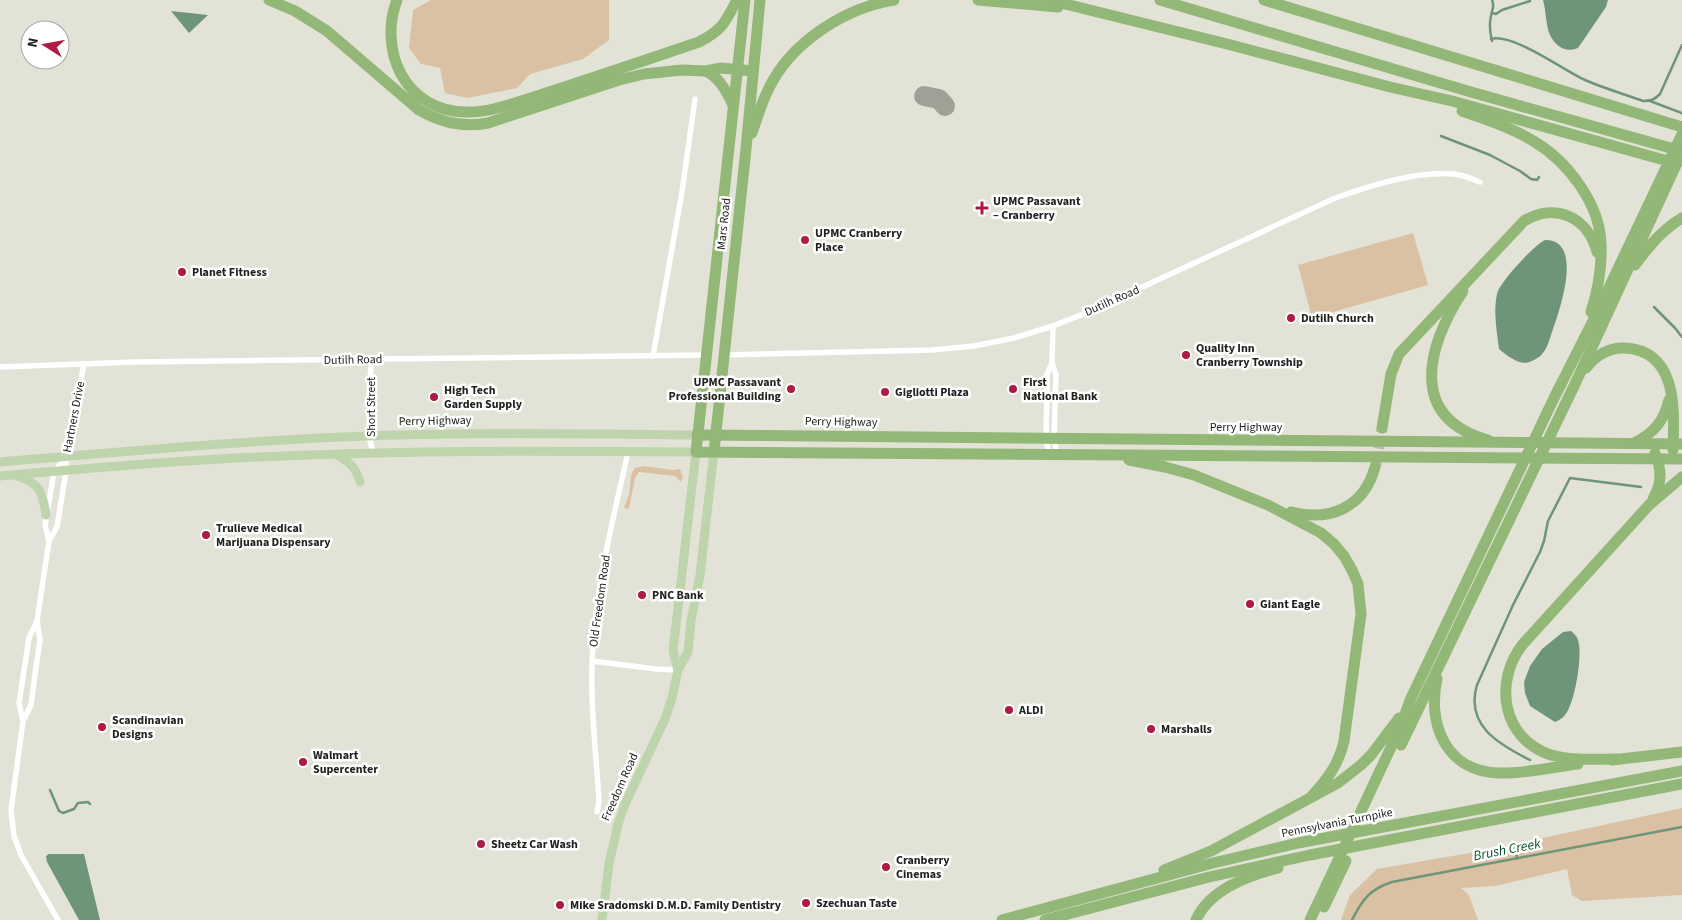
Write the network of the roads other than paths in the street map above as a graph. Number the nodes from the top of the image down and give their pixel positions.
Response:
1 (270, 0) edge
2 (398, 0) edge
3 (737, 0) edge
4 (745, 0) edge
5 (760, 0) edge
6 (894, 0) edge
7 (978, 0) edge
8 (1049, 0) edge
9 (1160, 0) edge
10 (1264, 0) edge
11 (1094, 12) junction
12 (737, 69) junction
13 (706, 71) junction
14 (753, 71) junction
15 (1390, 87) junction
16 (695, 99) dead end
17 (733, 105) junction
18 (1682, 128) edge
19 (1682, 134) edge
20 (746, 149) junction
21 (1682, 152) edge
22 (1682, 164) edge
23 (1667, 175) junction
24 (1480, 182) dead end
25 (1682, 218) edge
26 (1485, 262) junction
27 (1600, 266) junction
28 (1620, 287) junction
29 (1053, 326) junction
30 (1578, 349) junction
31 (706, 355) junction
32 (724, 355) junction
33 (653, 356) junction
34 (371, 360) junction
35 (84, 364) junction
36 (0, 367) edge
37 (1575, 384) junction
38 (1671, 390) junction
39 (1382, 428) tunnel mouth
40 (716, 434) junction
41 (697, 435) junction
42 (369, 436) junction
43 (1050, 439) junction
44 (1499, 443) junction
45 (1632, 444) junction
46 (1652, 444) junction
47 (1678, 444) edge
48 (714, 451) junction
49 (628, 452) junction
50 (696, 452) junction
51 (369, 453) junction
52 (335, 454) junction
53 (1053, 454) junction
54 (1094, 454) junction
55 (66, 457) junction
56 (1658, 458) junction
57 (1677, 458) edge
58 (0, 462) edge
59 (1375, 467) tunnel mouth
60 (66, 471) junction
61 (54, 472) junction
62 (15, 475) junction
63 (0, 476) edge
64 (1682, 477) edge
65 (360, 482) dead end
66 (1268, 505) junction
67 (1649, 505) junction
68 (46, 514) junction
69 (49, 541) junction
70 (37, 621) junction
71 (592, 661) junction
72 (1441, 662) junction
73 (678, 670) junction
74 (1412, 698) junction
75 (23, 721) junction
76 (1682, 752) edge
77 (1617, 759) junction
78 (1682, 771) edge
79 (1682, 784) edge
80 (1376, 789) junction
81 (1311, 797) junction
82 (597, 812) dead end
83 (1348, 848) junction
84 (1328, 890) junction
85 (1092, 895) junction
86 (58, 920) edge
87 (602, 920) edge
88 (1002, 920) edge
89 (1045, 920) edge
90 (1196, 920) edge
91 (1310, 920) edge
92 (1318, 920) edge

1 - 13 highway
2 - 3 highway
4 - 12 highway, Mars Road
5 - 14 highway, Mars Road
6 - 20 highway
7 - 11 highway
8 - 11 highway
9 - 21 highway
10 - 18 highway
11 - 15 highway
12 - 13 highway
12 - 14 highway
12 - 17 highway, Mars Road
13 - 17 highway
14 - 20 highway, Mars Road
15 - 22 highway
15 - 27 highway
16 - 33 street
17 - 31 highway, Mars Road
19 - 23 highway
20 - 32 highway, Mars Road
21 - 23 highway
23 - 28 highway
23 - 30 highway
24 - 29 street, Dutilh Road
25 - 28 highway
26 - 27 highway
26 - 39 highway
26 - 44 highway
27 - 30 highway
28 - 37 highway
29 - 32 street, Dutilh Road
29 - 43 street
30 - 74 highway
31 - 33 street, Dutilh Road
31 - 41 highway, Mars Road
32 - 40 highway, Mars Road
33 - 34 street, Dutilh Road
34 - 35 street, Dutilh Road
34 - 42 street, Short Street
35 - 36 street, Dutilh Road
35 - 55 street, Hartners Drive
37 - 38 highway
37 - 72 highway
38 - 45 highway
38 - 47 highway
40 - 41 highway, Perry Highway
40 - 43 highway, Perry Highway
40 - 48 highway, Mars Road
41 - 42 main road, Perry Highway
41 - 50 highway, Freedom Road
42 - 51 street, Short Street
42 - 55 main road, Perry Highway
43 - 44 highway, Perry Highway
43 - 53 street
44 - 45 highway, Perry Highway
45 - 46 highway, Perry Highway
46 - 47 highway, Perry Highway
46 - 56 highway
47 - 57 highway
48 - 50 highway
48 - 53 highway
48 - 73 main road, Freedom Road
49 - 50 main road
49 - 51 main road
49 - 71 street, Old Freedom Road
50 - 73 main road, Freedom Road
51 - 52 main road
52 - 60 main road
52 - 65 main road
53 - 54 highway
54 - 56 highway
54 - 66 highway
55 - 58 main road, Perry Highway
55 - 60 street, Hartners Drive
55 - 61 street
56 - 57 highway
56 - 67 highway
59 - 66 highway
60 - 61 main road
60 - 69 street, Hartners Drive
61 - 62 main road
61 - 68 street
62 - 63 main road
62 - 68 main road
64 - 67 highway
66 - 81 highway
67 - 77 highway
68 - 69 street
69 - 70 street
70 - 75 street
70 - 75 street
71 - 73 street
71 - 82 street, Old Freedom Road
72 - 77 highway
72 - 80 highway
73 - 87 main road, Freedom Road
74 - 80 highway
74 - 81 highway
75 - 86 street
76 - 77 highway
78 - 85 highway, Pennsylvania Turnpike
79 - 83 highway, Pennsylvania Turnpike
80 - 84 highway
81 - 85 highway
83 - 89 highway, Pennsylvania Turnpike
83 - 90 highway
84 - 91 highway
84 - 92 highway
85 - 88 highway, Pennsylvania Turnpike

